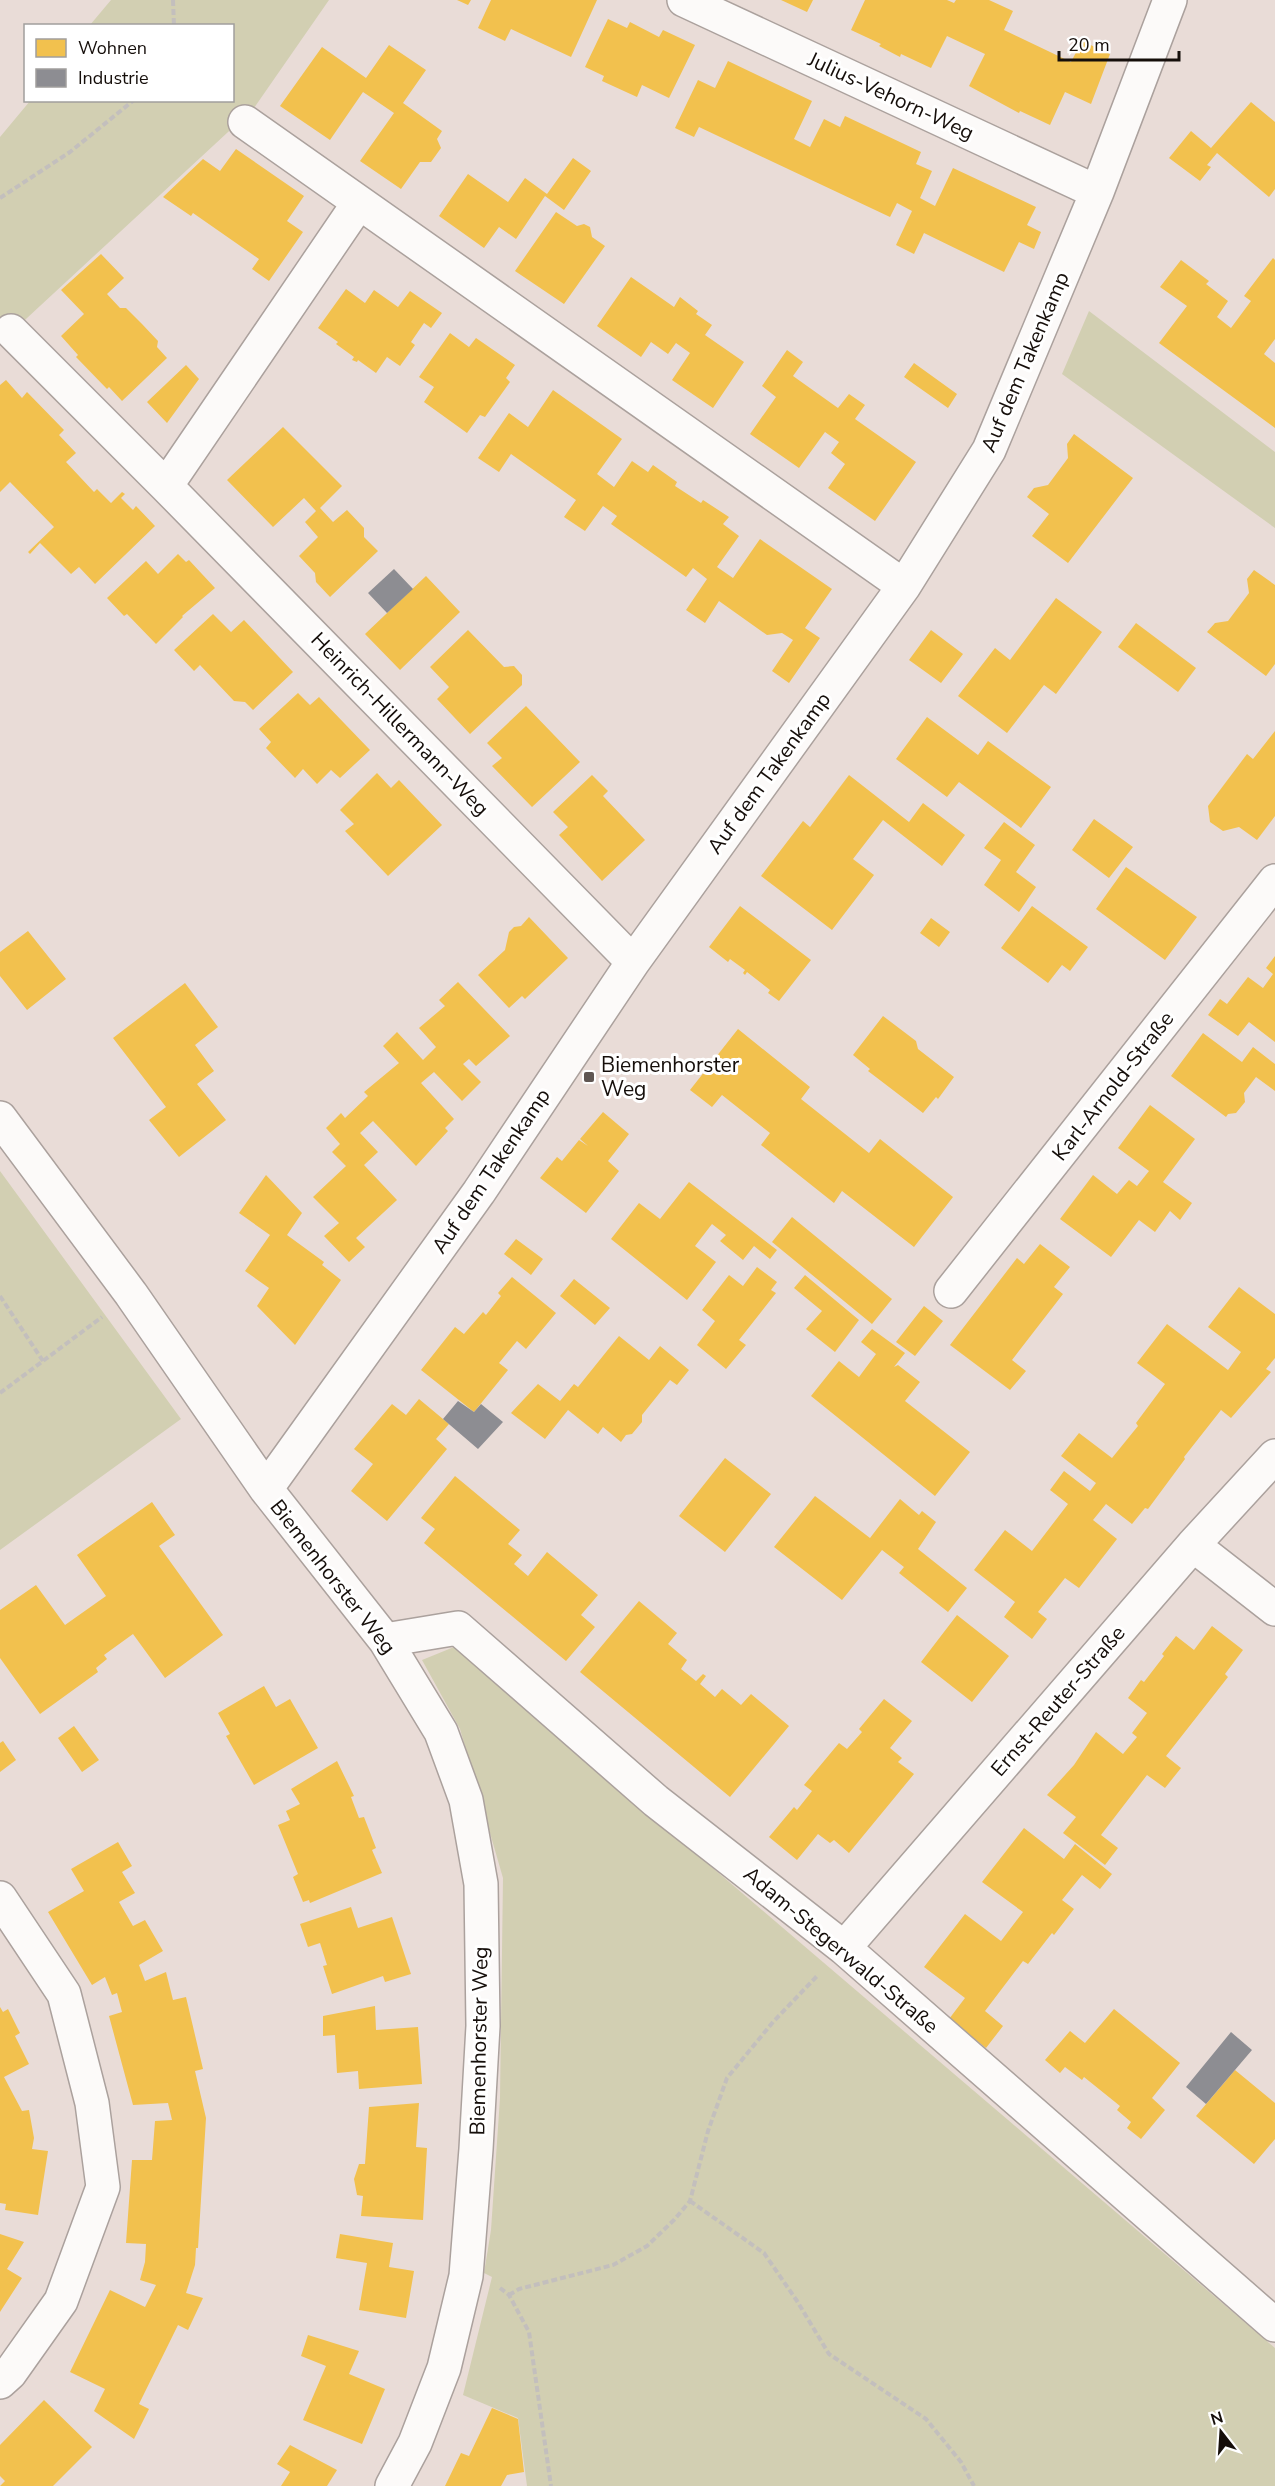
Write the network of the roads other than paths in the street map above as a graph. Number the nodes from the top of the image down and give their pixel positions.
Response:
1 (684, 0) edge
2 (1170, 0) edge
3 (245, 122) dead end
4 (1097, 192) junction
5 (358, 204) junction
6 (11, 331) dead end
7 (166, 486) junction
8 (904, 586) junction
9 (1275, 881) edge
10 (633, 962) junction
11 (0, 1118) edge
12 (951, 1291) dead end
13 (1275, 1456) edge
14 (266, 1489) junction
15 (1193, 1545) junction
16 (1275, 1609) edge
17 (385, 1640) junction
18 (2, 1904) edge
19 (844, 1948) junction
20 (1275, 2325) edge
21 (0, 2382) edge
22 (392, 2486) edge

1 - 4 street, Julius-Vehorn-Weg
2 - 4 street, Auf dem Takenkamp
3 - 5 street
4 - 8 street, Auf dem Takenkamp
5 - 7 street
5 - 8 street
6 - 7 street, Heinrich-Hillermann-Weg
7 - 10 street, Heinrich-Hillermann-Weg
8 - 10 street, Auf dem Takenkamp
9 - 12 street, Karl-Arnold-Straße
10 - 14 street, Auf dem Takenkamp
11 - 14 street, Biemenhorster Weg
13 - 15 street, Ernst-Reuter-Straße
14 - 17 street, Biemenhorster Weg
15 - 16 street
15 - 19 street, Ernst-Reuter-Straße
17 - 19 street, Adam-Stegerwald-Straße
17 - 22 street, Biemenhorster Weg
18 - 21 street
19 - 20 street, Adam-Stegerwald-Straße

